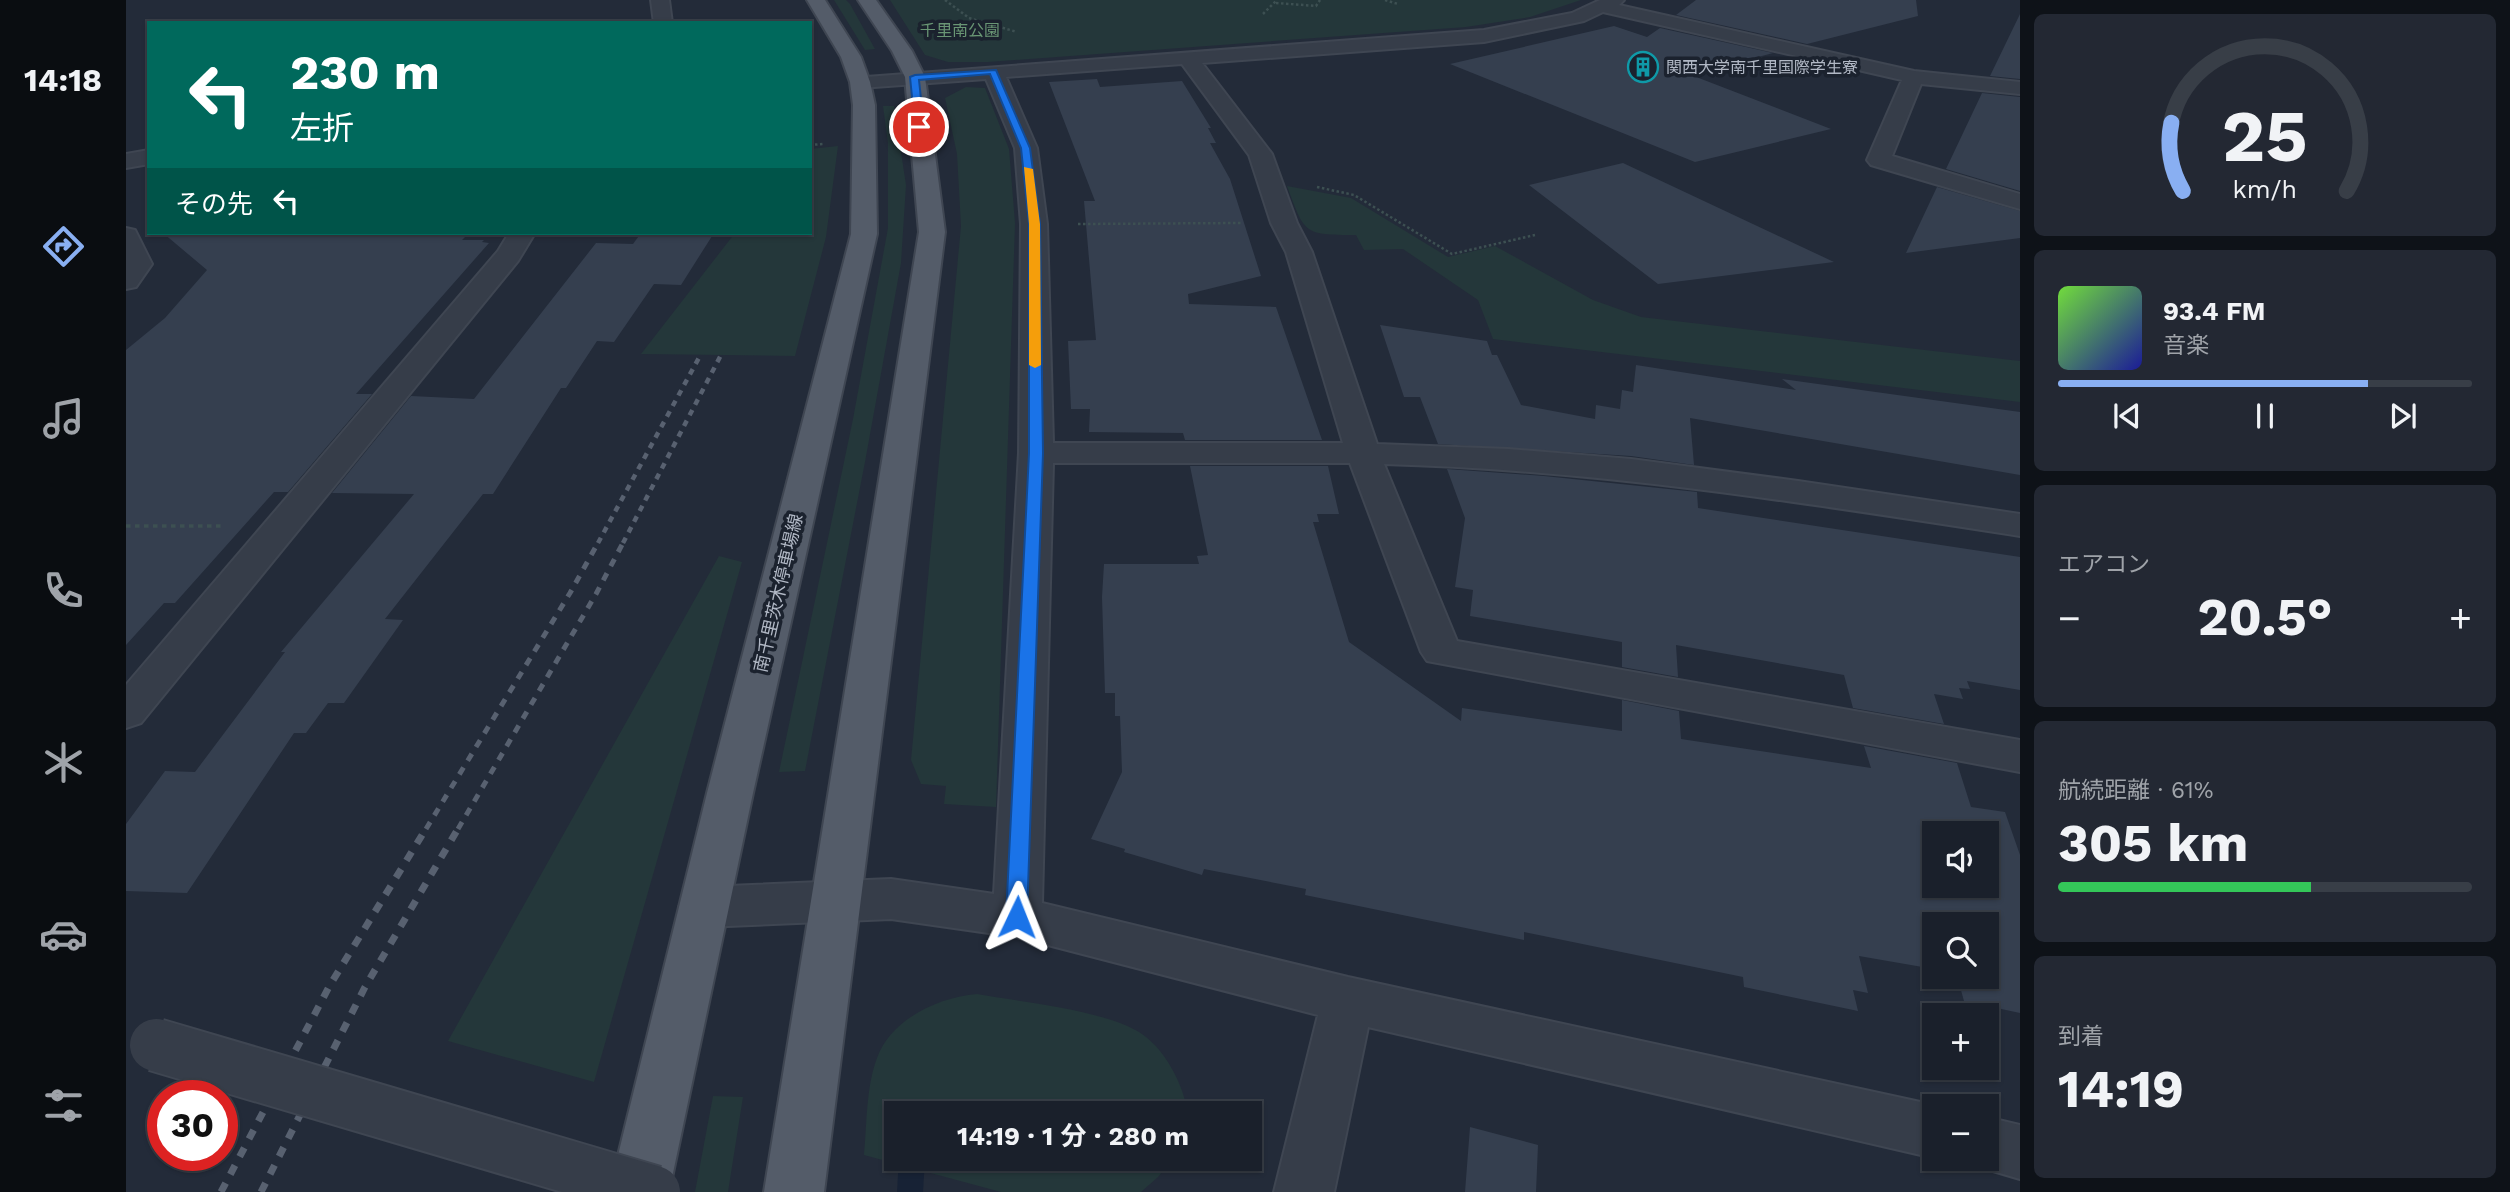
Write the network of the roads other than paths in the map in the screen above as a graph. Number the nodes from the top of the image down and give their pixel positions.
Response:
1 (660, 0) edge
2 (816, 0) edge
3 (867, 0) edge
4 (1610, 3) edge
5 (663, 21) edge
6 (1187, 57) junction
7 (993, 72) junction
8 (915, 77) junction
9 (1914, 78) junction
10 (860, 82) junction
11 (2020, 88) edge
12 (147, 157) edge
13 (126, 160) edge
14 (2020, 202) edge
15 (521, 235) edge
16 (126, 236) edge
17 (126, 281) edge
18 (1036, 453) junction
19 (1363, 453) junction
20 (2020, 525) edge
21 (126, 713) edge
22 (2020, 756) edge
23 (836, 900) junction
24 (704, 906) junction
25 (1017, 917) junction
26 (1348, 1000) junction
27 (141, 1041) edge
28 (1922, 1129) edge
29 (639, 1192) edge
30 (654, 1192) edge
31 (794, 1192) edge
32 (1304, 1192) edge

1 - 5 street
2 - 10 main road, 南千里茨木停車場線
3 - 8 main road
4 - 6 street
4 - 9 street
6 - 7 street
6 - 19 street
7 - 8 street
7 - 18 street
8 - 10 street
8 - 23 main road
9 - 11 street
9 - 14 street
10 - 24 main road, 南千里茨木停車場線
12 - 13 street
15 - 21 street
16 - 17 street
18 - 19 street
18 - 25 street
19 - 20 street
19 - 22 street
23 - 24 street
23 - 25 street
23 - 31 main road
24 - 29 main road, 南千里茨木停車場線
25 - 26 street
26 - 28 street
26 - 32 street
27 - 30 street, bridge

